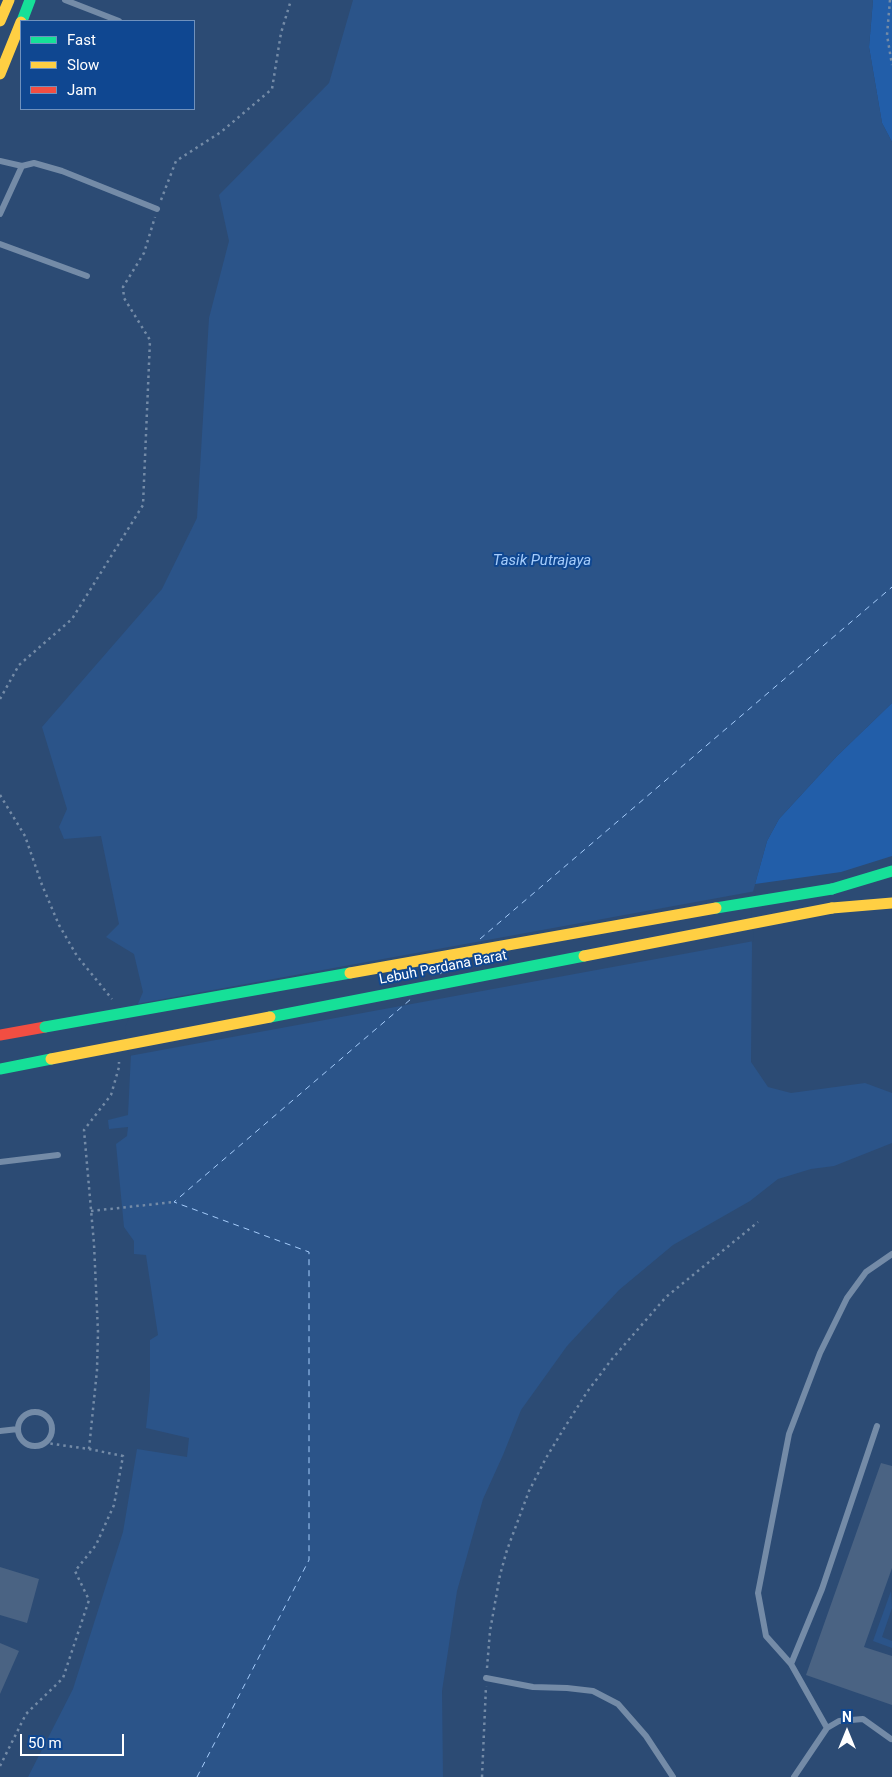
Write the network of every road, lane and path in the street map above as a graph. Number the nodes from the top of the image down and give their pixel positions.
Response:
1 (8, 0) edge
2 (30, 0) edge
3 (65, 0) edge
4 (291, 0) edge
5 (890, 0) edge
6 (0, 20) edge
7 (22, 20) edge
8 (116, 20) edge
9 (20, 24) edge
10 (892, 65) edge
11 (0, 74) edge
12 (0, 160) edge
13 (22, 166) junction
14 (157, 209) junction
15 (0, 214) edge
16 (0, 244) edge
17 (87, 276) dead end
18 (0, 698) edge
19 (0, 795) edge
20 (892, 871) edge
21 (892, 903) edge
22 (113, 1000) dead end
23 (0, 1035) edge
24 (118, 1058) dead end
25 (0, 1069) edge
26 (58, 1155) dead end
27 (0, 1162) edge
28 (174, 1202) dead end
29 (91, 1210) junction
30 (758, 1222) dead end
31 (892, 1254) edge
32 (877, 1426) dead end
33 (18, 1429) junction
34 (0, 1431) edge
35 (46, 1443) junction
36 (89, 1449) junction
37 (791, 1664) junction
38 (486, 1678) junction
39 (827, 1728) junction
40 (892, 1741) edge
41 (0, 1766) edge
42 (482, 1777) edge
43 (673, 1777) edge
44 (794, 1777) edge

1 - 6 main road
2 - 7 main road
3 - 8 lane
4 - 14 path
5 - 10 path
9 - 11 main road
12 - 13 lane
13 - 14 lane
13 - 15 lane
14 - 18 path
16 - 17 lane
19 - 22 path
20 - 23 main road, Lebuh Perdana Barat, bridge
21 - 25 main road, Lebuh Perdana Barat, bridge
24 - 29 path
26 - 27 lane
28 - 29 path
29 - 36 path
30 - 38 path
31 - 37 lane
32 - 37 lane
33 - 34 lane
33 - 35 lane
33 - 35 lane
35 - 36 path
36 - 41 path
37 - 39 lane
38 - 42 path
38 - 43 lane
39 - 40 lane
39 - 44 lane

